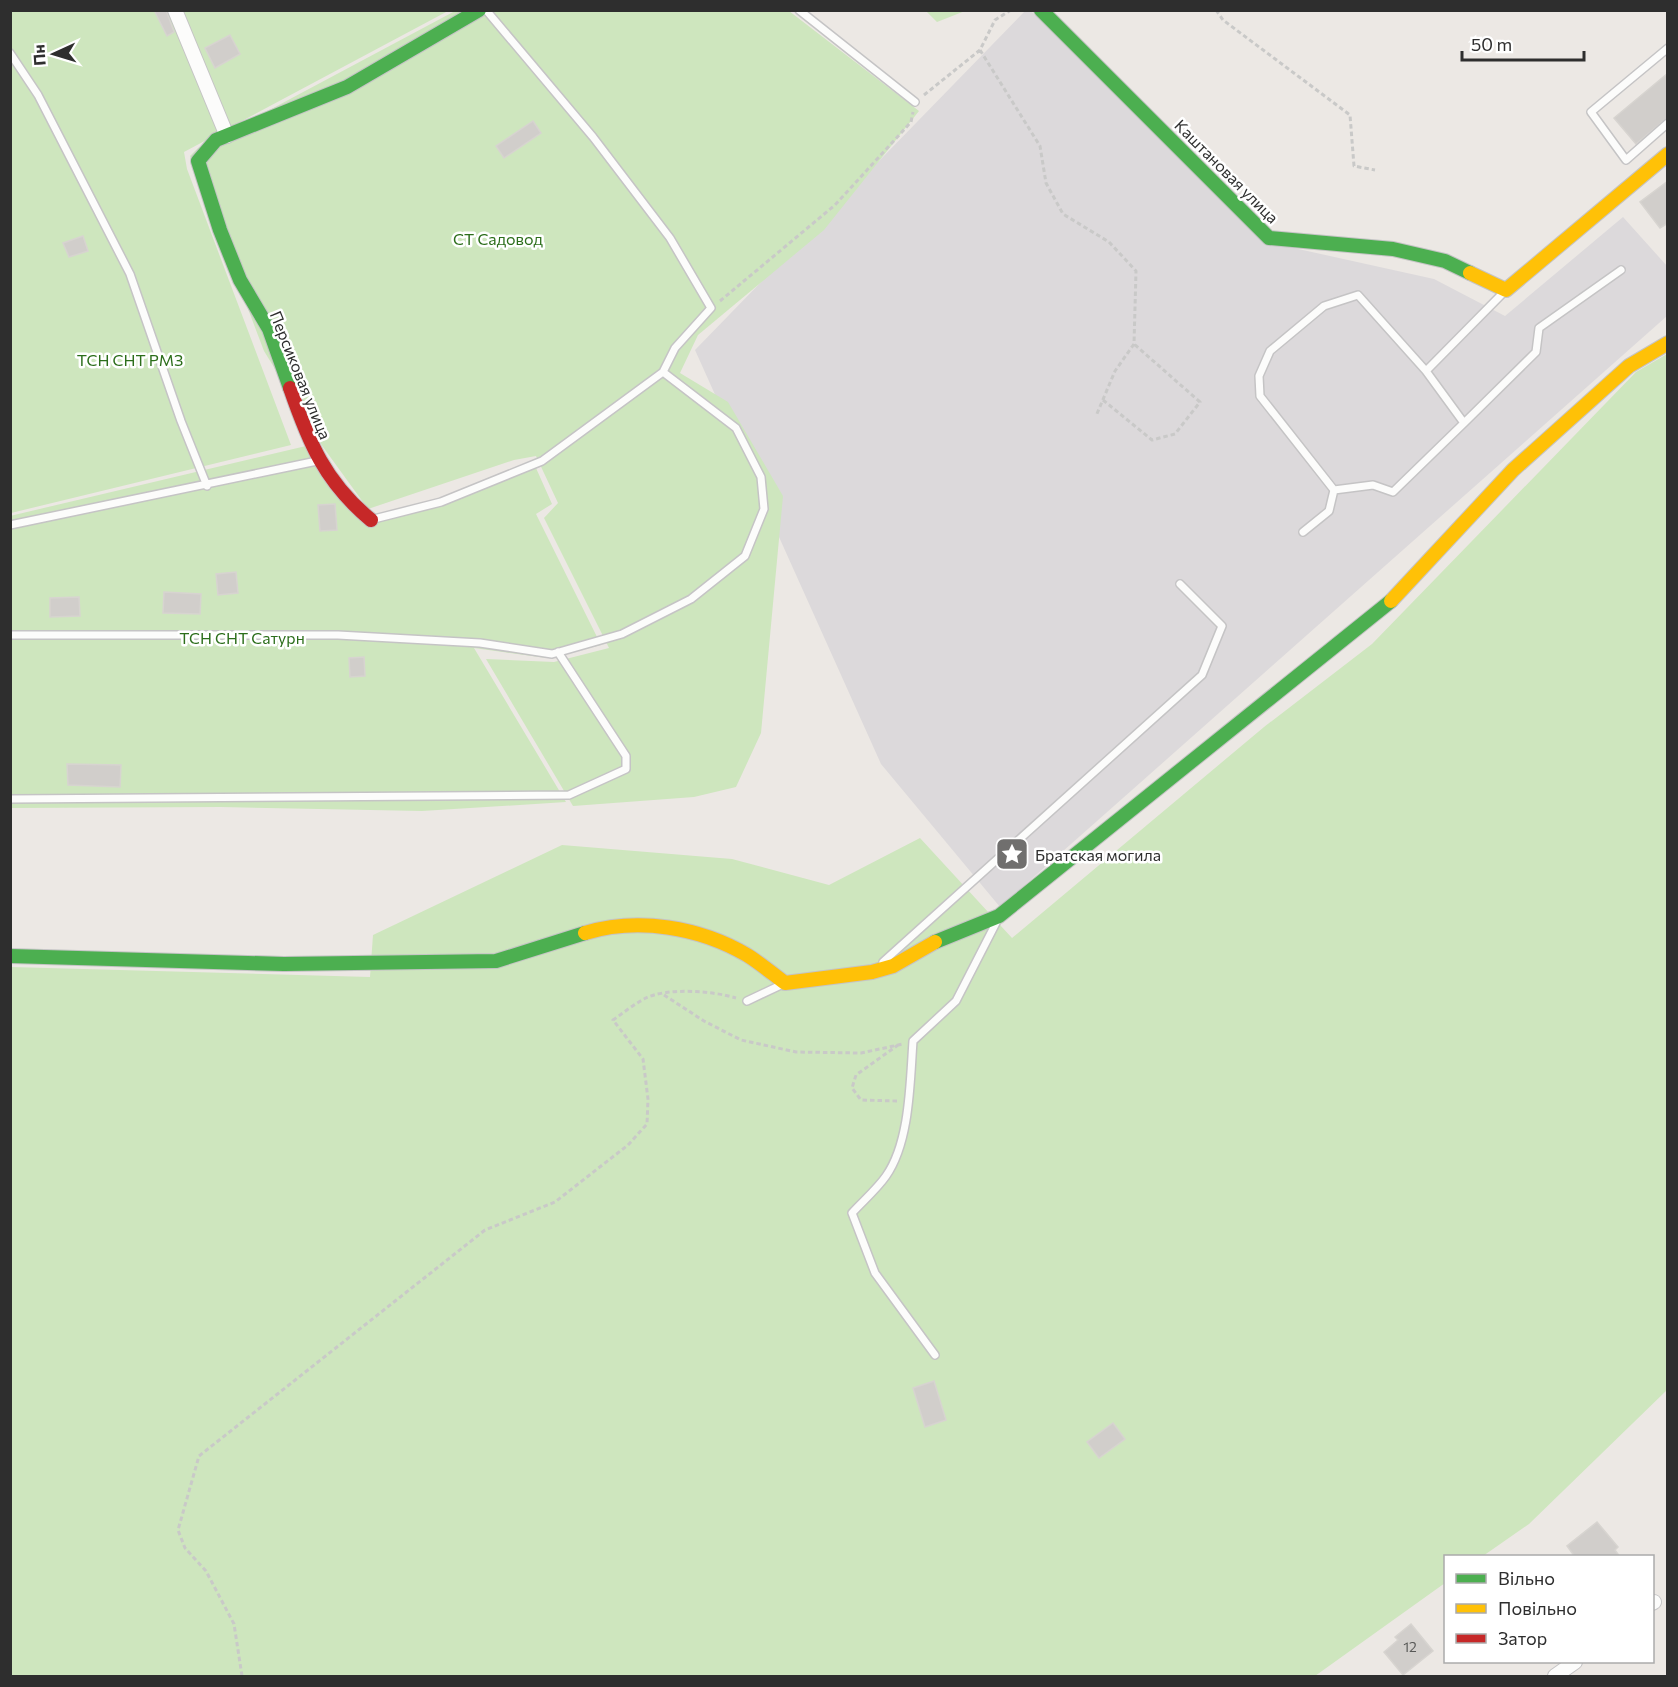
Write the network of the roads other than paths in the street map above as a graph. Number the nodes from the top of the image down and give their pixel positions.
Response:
1 (175, 10) edge
2 (479, 10) edge
3 (486, 10) edge
4 (799, 10) edge
5 (1041, 10) edge
6 (1668, 48) edge
7 (10, 53) edge
8 (915, 102) road end
9 (1668, 123) edge
10 (227, 136) junction
11 (1668, 154) edge
12 (1621, 270) dead end
13 (1506, 290) junction
14 (1668, 343) edge
15 (1426, 371) junction
16 (663, 372) junction
17 (1464, 423) junction
18 (319, 461) junction
19 (207, 486) junction
20 (1334, 490) junction
21 (371, 520) joint
22 (10, 525) edge
23 (1303, 532) dead end
24 (1180, 584) dead end
25 (10, 635) edge
26 (558, 652) junction
27 (10, 800) edge
28 (999, 916) junction
29 (10, 956) edge
30 (872, 972) junction
31 (785, 983) junction
32 (747, 1001) road end
33 (934, 1356) dead end
34 (1574, 1663) edge
35 (1555, 1677) edge

1 - 10 street
2 - 10 street
3 - 16 lane
4 - 8 lane
5 - 13 street, Каштановая улица
6 - 9 lane
7 - 19 lane
10 - 18 street, Персиковая улица
11 - 13 street
12 - 17 lane
13 - 15 lane
14 - 28 street
15 - 17 lane
15 - 20 lane
16 - 21 lane
16 - 26 lane
17 - 20 lane
18 - 19 lane
18 - 21 street, Персиковая улица
19 - 22 lane
20 - 23 lane
24 - 30 lane
25 - 26 lane
26 - 27 lane
28 - 30 street
28 - 33 lane
29 - 31 street
30 - 31 street
31 - 32 lane
34 - 35 street

